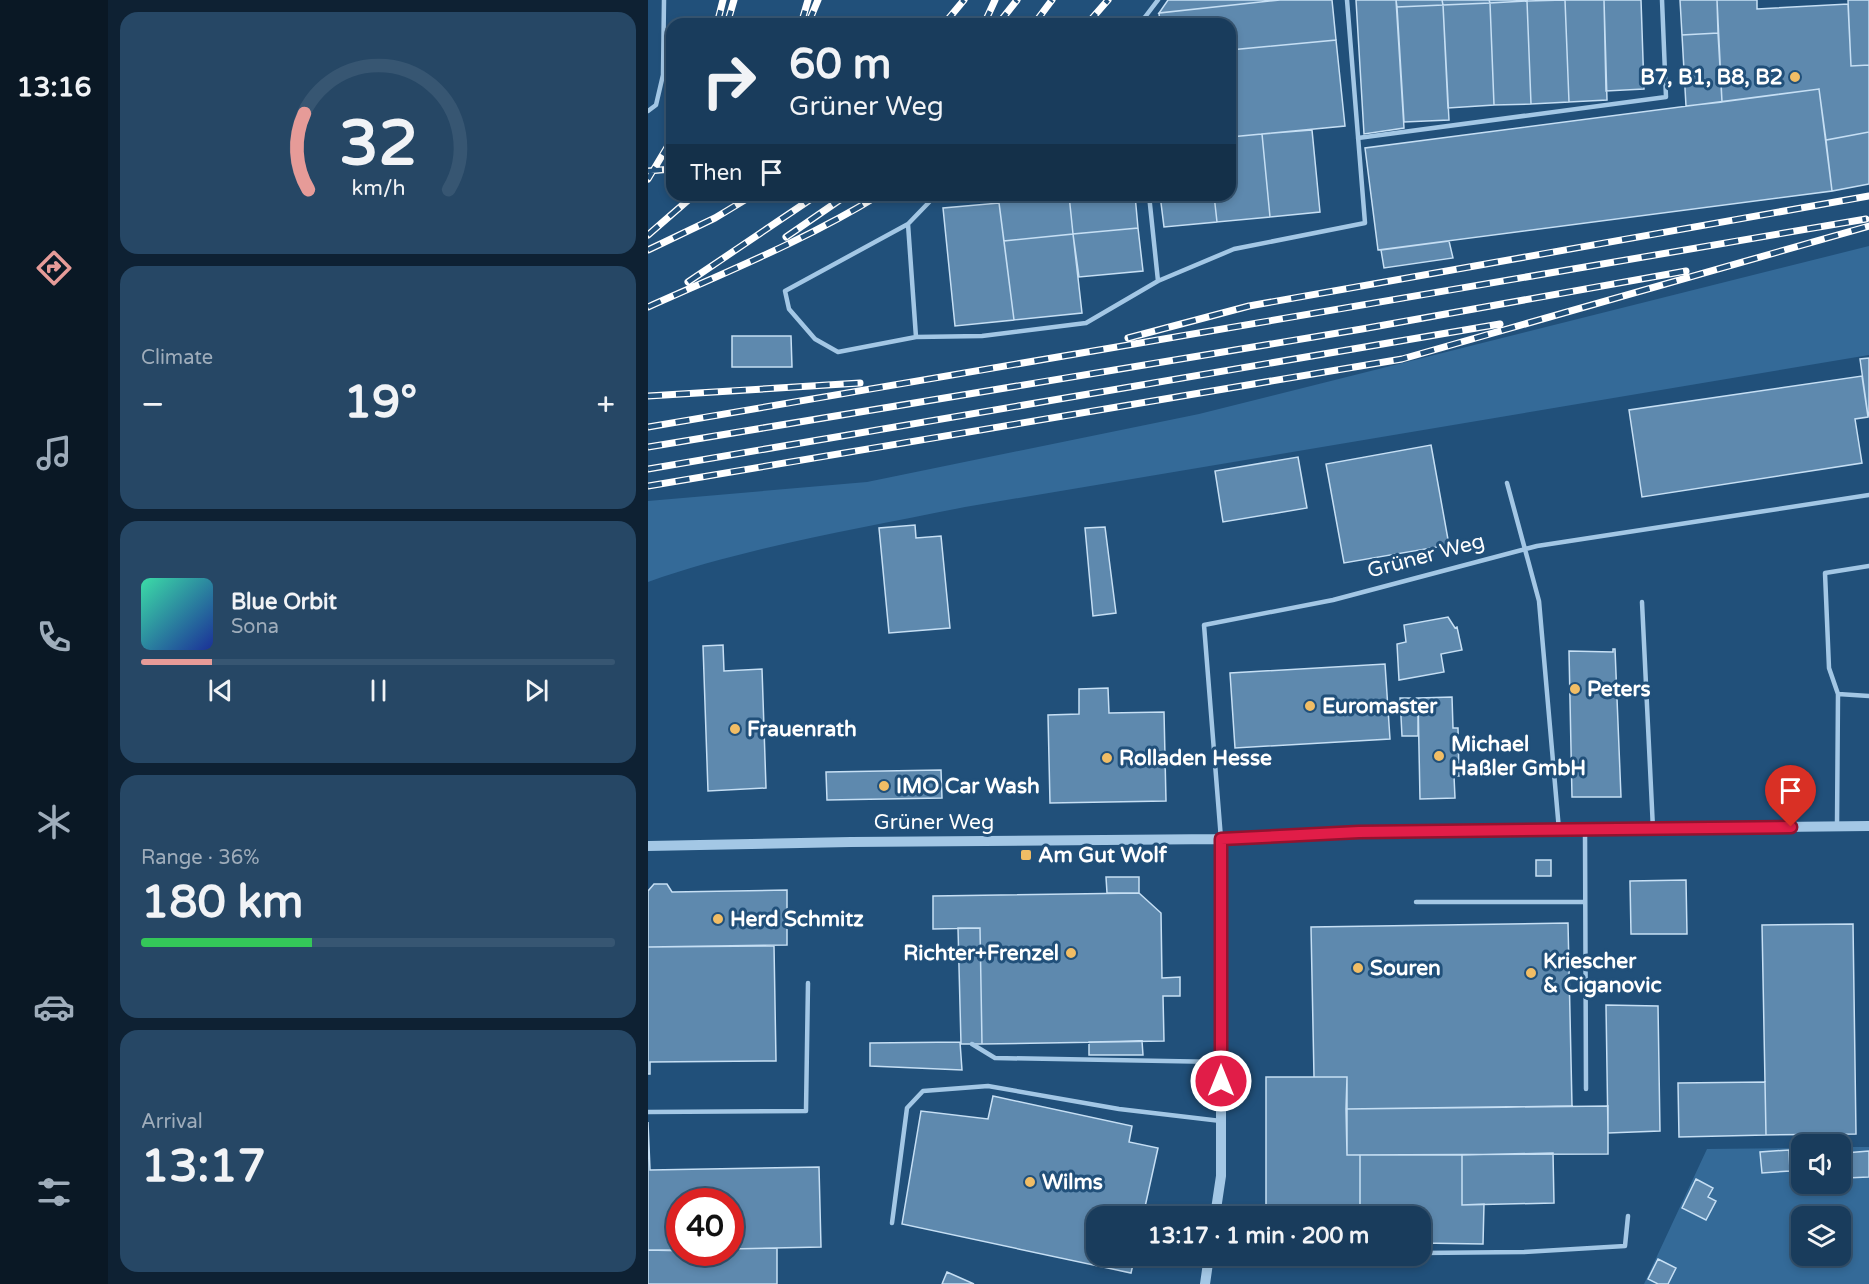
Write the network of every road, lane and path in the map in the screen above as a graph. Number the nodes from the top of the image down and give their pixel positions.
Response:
1 (664, 0) edge
2 (1158, 0) edge
3 (1347, 0) edge
4 (1662, 0) edge
5 (1143, 18) edge
6 (648, 111) edge
7 (1358, 138) junction
8 (930, 201) edge
9 (1150, 201) edge
10 (908, 224) junction
11 (1158, 281) junction
12 (916, 337) junction
13 (1507, 483) dead end
14 (1869, 495) edge
15 (1525, 550) junction
16 (1869, 566) edge
17 (1642, 602) dead end
18 (1838, 694) junction
19 (1869, 696) edge
20 (1869, 826) edge
21 (1837, 827) junction
22 (1653, 829) junction
23 (1559, 830) junction
24 (1585, 830) junction
25 (1221, 839) junction
26 (648, 846) edge
27 (1416, 902) dead end
28 (1586, 902) junction
29 (808, 983) dead end
30 (972, 1044) dead end
31 (1221, 1062) junction
32 (1586, 1089) dead end
33 (648, 1112) edge
34 (1221, 1121) junction
35 (1216, 1206) edge
36 (1628, 1216) dead end
37 (891, 1224) dead end
38 (1431, 1252) edge
39 (1208, 1266) edge
40 (1205, 1284) edge

1 - 6 lane
2 - 5 lane
3 - 7 lane
4 - 7 lane
7 - 11 lane
8 - 10 lane
9 - 11 lane
10 - 12 lane
10 - 12 lane
11 - 12 lane
13 - 15 lane
14 - 15 lane, Grüner Weg
15 - 23 lane
15 - 25 lane, Grüner Weg
16 - 18 lane
17 - 22 lane
18 - 19 lane
18 - 21 lane
20 - 21 street, Grüner Weg
21 - 22 street, Grüner Weg
22 - 24 street, Grüner Weg
23 - 24 street, Grüner Weg
23 - 25 street, Grüner Weg
24 - 28 lane
25 - 26 street, Grüner Weg
25 - 31 street
27 - 28 lane
28 - 32 lane
29 - 33 lane
30 - 31 lane
31 - 34 street
34 - 35 street
34 - 37 lane
36 - 38 lane
39 - 40 street

